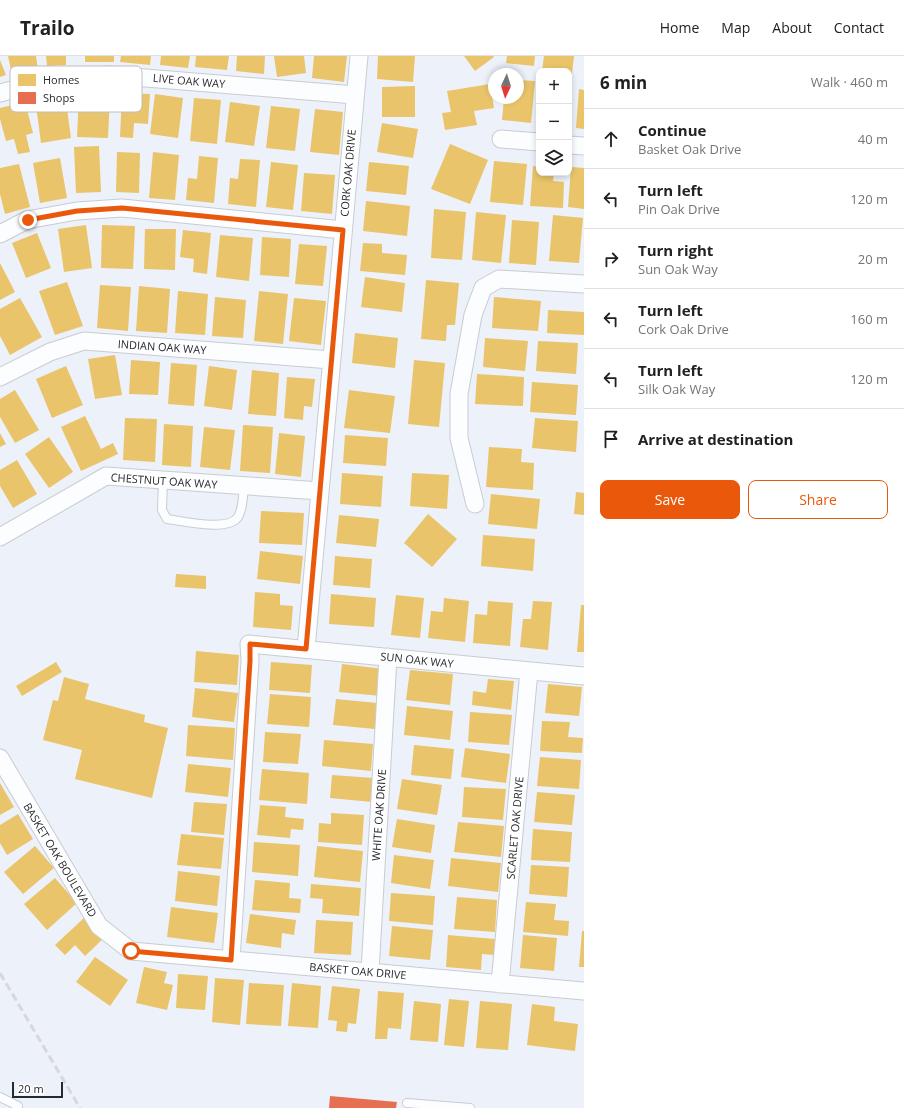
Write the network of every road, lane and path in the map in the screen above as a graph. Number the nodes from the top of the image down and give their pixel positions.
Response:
1 (359, 56) edge
2 (142, 78) edge
3 (10, 91) edge
4 (0, 94) edge
5 (355, 95) junction
6 (501, 139) dead end
7 (536, 142) edge
8 (572, 145) edge
9 (584, 146) edge
10 (343, 230) junction
11 (0, 234) edge
12 (584, 284) edge
13 (331, 360) junction
14 (0, 377) edge
15 (163, 480) junction
16 (244, 486) junction
17 (320, 491) junction
18 (475, 504) dead end
19 (0, 537) edge
20 (306, 649) junction
21 (388, 657) junction
22 (529, 671) junction
23 (584, 676) edge
24 (0, 758) edge
25 (131, 951) joint
26 (231, 960) junction
27 (370, 972) junction
28 (500, 984) junction
29 (584, 991) edge
30 (0, 1097) edge
31 (407, 1102) dead end
32 (18, 1106) dead end
33 (470, 1108) edge

1 - 5 street, CORK OAK DRIVE
2 - 5 street, LIVE OAK WAY
3 - 4 street, LIVE OAK WAY
5 - 10 street, CORK OAK DRIVE
6 - 7 street
8 - 9 street
10 - 11 street
10 - 13 street, CORK OAK DRIVE
12 - 18 street
13 - 14 street, INDIAN OAK WAY
13 - 17 street, CORK OAK DRIVE
15 - 16 street, CHESTNUT OAK WAY
15 - 16 lane
15 - 19 street, CHESTNUT OAK WAY
16 - 17 street, CHESTNUT OAK WAY
17 - 20 street, CORK OAK DRIVE
20 - 21 street, SUN OAK WAY
20 - 26 street, SUN OAK WAY
21 - 22 street, SUN OAK WAY
21 - 27 street, WHITE OAK DRIVE
22 - 23 street, SUN OAK WAY
22 - 28 street, SCARLET OAK DRIVE
24 - 25 street, BASKET OAK BOULEVARD
25 - 26 street, BASKET OAK DRIVE
26 - 27 street, BASKET OAK DRIVE
27 - 28 street, BASKET OAK DRIVE
28 - 29 street, BASKET OAK DRIVE
30 - 32 lane
31 - 33 lane

